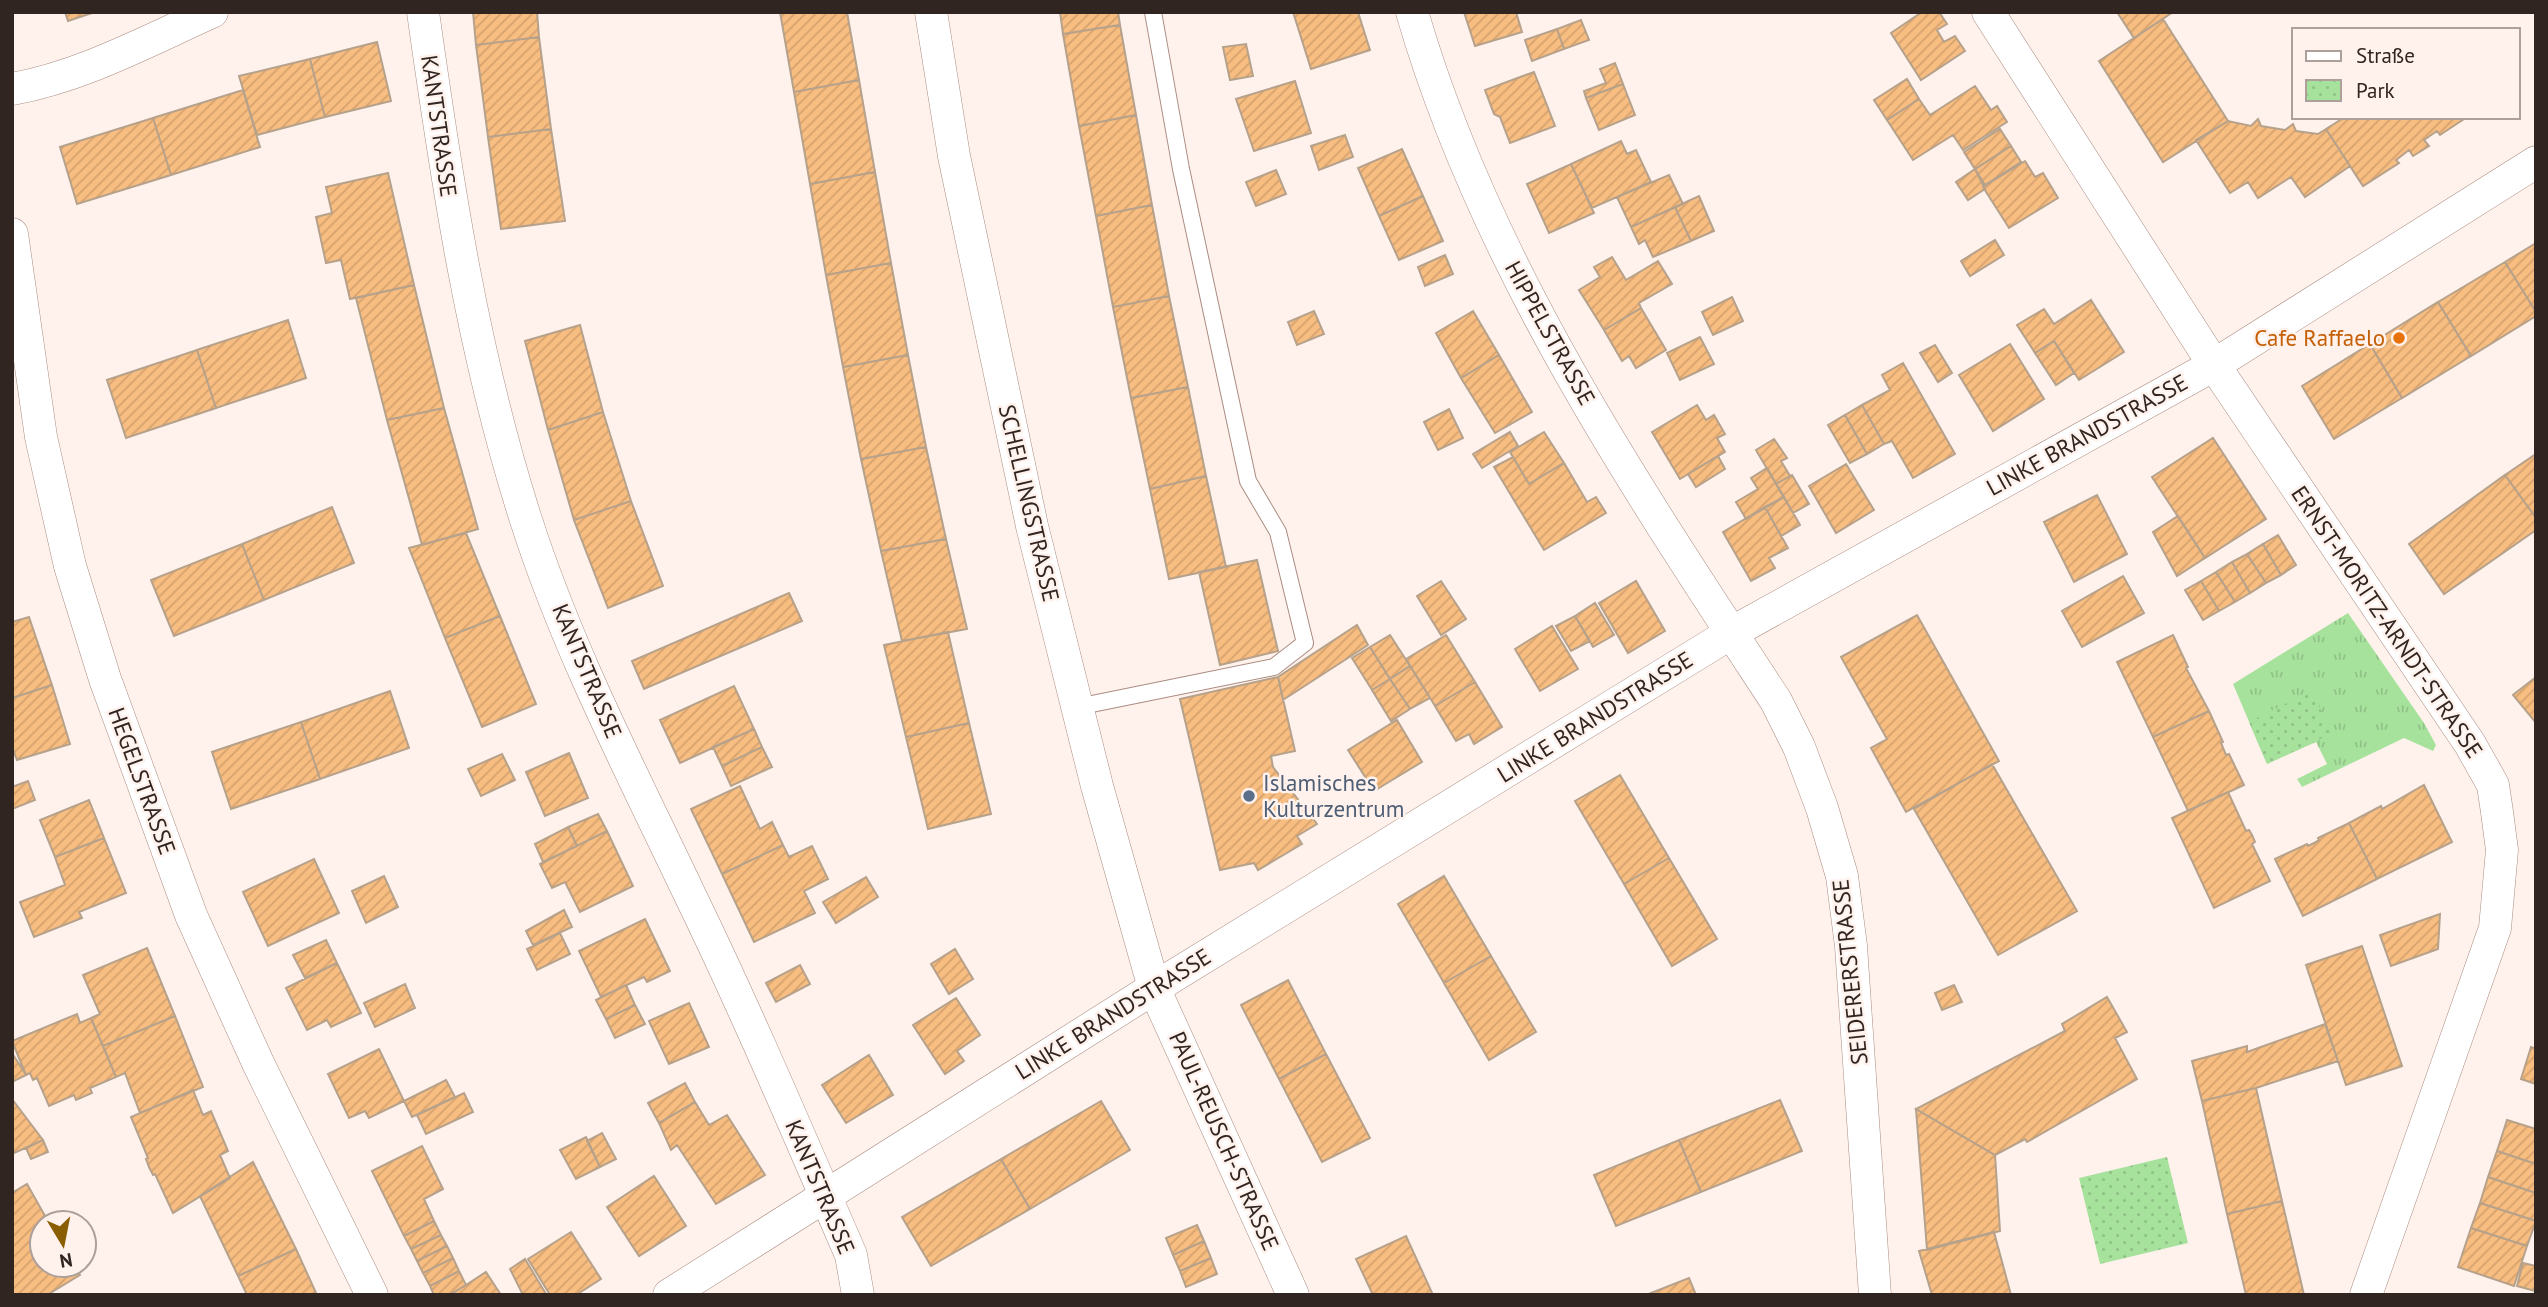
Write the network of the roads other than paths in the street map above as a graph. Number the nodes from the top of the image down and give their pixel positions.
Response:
1 (212, 12) edge
2 (423, 12) edge
3 (932, 12) edge
4 (1153, 12) edge
5 (1412, 12) edge
6 (1988, 12) edge
7 (12, 89) edge
8 (2536, 162) edge
9 (12, 234) edge
10 (2214, 365) junction
11 (1731, 633) junction
12 (1077, 708) junction
13 (1154, 988) junction
14 (825, 1195) junction
15 (372, 1295) edge
16 (669, 1295) edge
17 (858, 1295) edge
18 (1293, 1295) edge
19 (1875, 1295) edge
20 (2366, 1295) edge

1 - 7 street
2 - 14 street, KANTSTRASSE
3 - 12 street, SCHELLINGSTRASSE
4 - 12 lane
5 - 11 street, HIPPELSTRASSE
6 - 10 street, ERNST-MORITZ-ARNDT-STRASSE
8 - 10 street, LINKE BRANDSTRASSE
9 - 15 street, HEGELSTRASSE
10 - 11 street, LINKE BRANDSTRASSE
10 - 20 street, ERNST-MORITZ-ARNDT-STRASSE
11 - 13 street, LINKE BRANDSTRASSE
11 - 19 street, SEIDERERSTRASSE
12 - 13 street, SCHELLINGSTRASSE
13 - 14 street, LINKE BRANDSTRASSE
13 - 18 street, PAUL-REUSCH-STRASSE
14 - 16 street, LINKE BRANDSTRASSE
14 - 17 street, KANTSTRASSE

